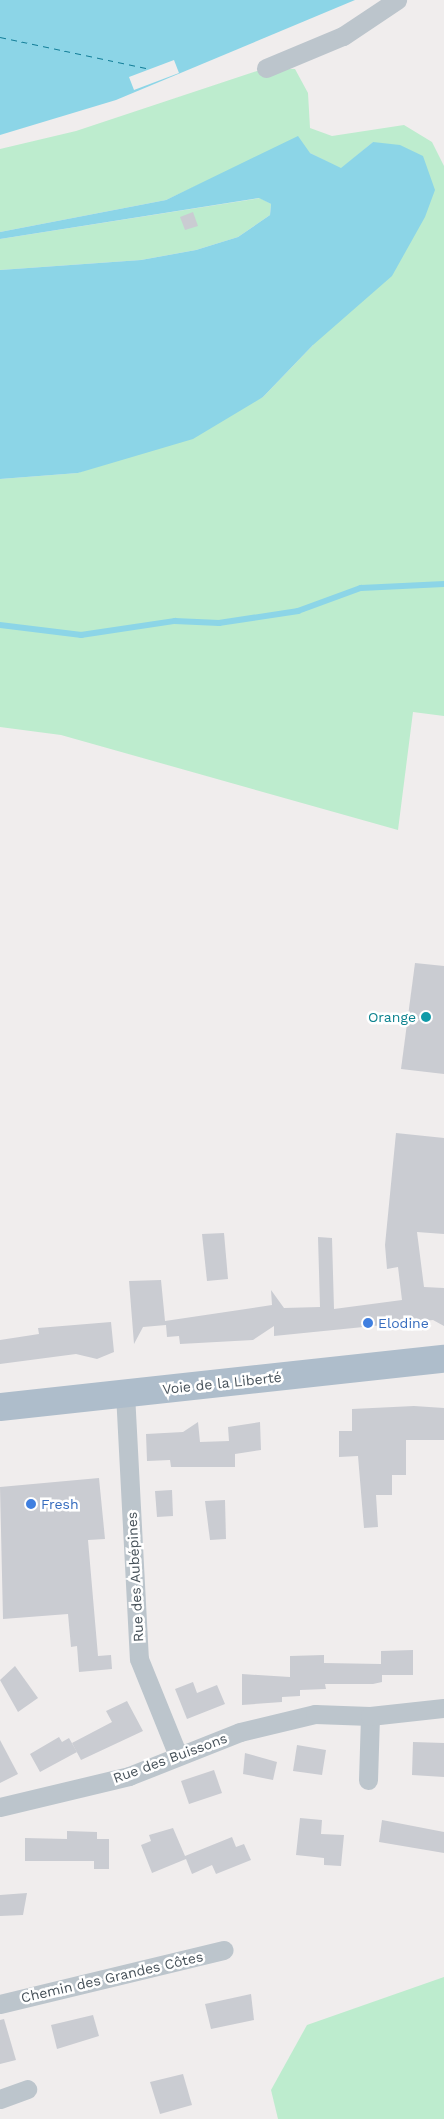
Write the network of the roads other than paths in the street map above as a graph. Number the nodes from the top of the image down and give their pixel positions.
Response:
1 (396, 0) edge
2 (266, 68) dead end
3 (444, 1359) edge
4 (125, 1393) junction
5 (0, 1407) edge
6 (444, 1708) edge
7 (370, 1716) junction
8 (177, 1753) junction
9 (368, 1780) dead end
10 (0, 1807) edge
11 (224, 1950) dead end
12 (0, 2004) edge
13 (26, 2089) dead end
14 (0, 2099) edge

1 - 2 street
3 - 4 main road, Voie de la Liberté
4 - 5 main road, Voie de la Liberté
4 - 8 street, Rue des Aubépines
6 - 7 street, Rue des Buissons
7 - 8 street, Rue des Buissons
7 - 9 street
8 - 10 street, Rue des Buissons
11 - 12 street, Chemin des Grandes Côtes
13 - 14 street

